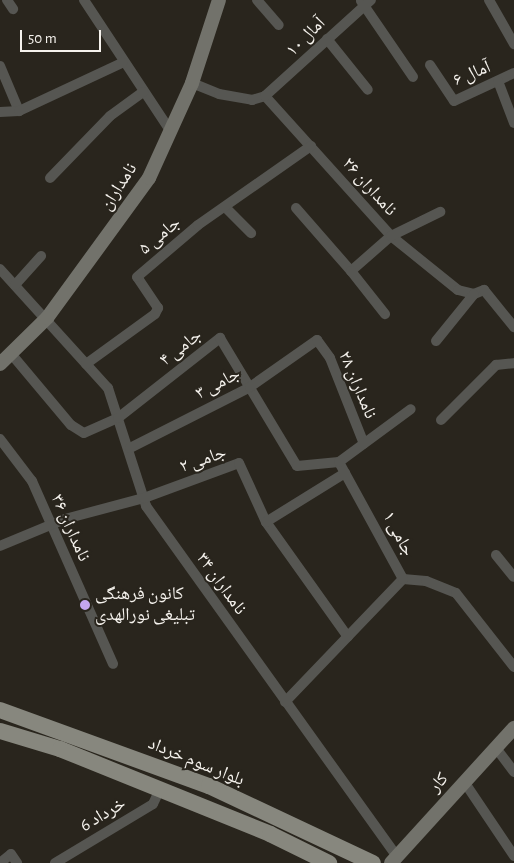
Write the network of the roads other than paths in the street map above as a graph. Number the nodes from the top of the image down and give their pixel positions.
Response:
1 (6, 0) edge
2 (84, 0) edge
3 (219, 0) edge
4 (257, 0) edge
5 (489, 0) edge
6 (365, 2) edge
7 (13, 9) dead end
8 (278, 25) dead end
9 (326, 40) junction
10 (514, 44) edge
11 (122, 63) junction
12 (430, 65) dead end
13 (0, 66) edge
14 (514, 73) edge
15 (413, 77) dead end
16 (498, 81) junction
17 (192, 84) junction
18 (368, 90) dead end
19 (143, 92) junction
20 (265, 96) junction
21 (19, 111) junction
22 (0, 112) edge
23 (514, 123) edge
24 (169, 129) junction
25 (311, 146) junction
26 (50, 178) dead end
27 (225, 207) junction
28 (296, 208) dead end
29 (440, 212) dead end
30 (251, 233) dead end
31 (391, 236) junction
32 (41, 256) dead end
33 (0, 269) edge
34 (351, 271) junction
35 (16, 285) junction
36 (474, 294) junction
37 (385, 314) dead end
38 (47, 318) junction
39 (514, 327) edge
40 (317, 340) joint
41 (436, 341) dead end
42 (13, 356) junction
43 (514, 363) edge
44 (0, 364) edge
45 (86, 364) junction
46 (250, 387) junction
47 (411, 409) dead end
48 (118, 418) junction
49 (441, 420) dead end
50 (0, 439) edge
51 (364, 444) junction
52 (130, 448) junction
53 (339, 462) junction
54 (345, 473) junction
55 (144, 498) junction
56 (266, 522) junction
57 (50, 524) junction
58 (0, 546) edge
59 (496, 555) dead end
60 (514, 577) edge
61 (403, 579) junction
62 (348, 636) junction
63 (113, 664) dead end
64 (514, 667) edge
65 (286, 702) junction
66 (1, 707) edge
67 (514, 728) edge
68 (0, 730) edge
69 (496, 748) junction
70 (514, 772) edge
71 (464, 783) junction
72 (160, 789) junction
73 (514, 856) edge
74 (394, 860) edge
75 (0, 863) edge
76 (17, 863) edge
77 (55, 863) edge
78 (329, 863) edge
79 (373, 863) edge

1 - 7 street
2 - 11 street
3 - 17 street, نامداران
4 - 8 street
5 - 10 street
6 - 9 street, آمال ۱۰
6 - 15 street
9 - 18 street
9 - 20 street, آمال ۱۰
11 - 19 street
11 - 21 street
12 - 16 street, آمال ۶
13 - 21 street
14 - 16 street, آمال ۶
16 - 23 street
17 - 20 street
17 - 24 street, نامداران
19 - 24 street
19 - 26 street
20 - 25 street, نامداران ۲۶
21 - 22 street
24 - 38 street, نامداران
25 - 27 street, جامی ۵
25 - 31 street, نامداران ۲۶
27 - 30 street
27 - 45 street, جامی ۵
28 - 34 street
29 - 31 street
31 - 34 street
31 - 36 street, نامداران ۲۶
32 - 35 street
33 - 35 street, نامداران ۳۴
34 - 37 street
35 - 38 street, نامداران ۳۴
36 - 39 street, نامداران ۲۶
36 - 41 street
38 - 42 street, نامداران
38 - 45 street, نامداران ۳۴
40 - 46 street, جامی ۳
40 - 51 street, نامداران ۲۸
42 - 44 street, نامداران
42 - 48 street
43 - 49 street
45 - 48 street, نامداران ۳۴
46 - 48 street, جامی ۴
46 - 52 street, جامی ۳
46 - 53 street
47 - 51 street
48 - 52 street, نامداران ۳۴
50 - 57 street, نامداران ۳۶
51 - 53 street
52 - 55 street, نامداران ۳۴
53 - 54 street, جامی ۱
54 - 56 street
54 - 61 street, جامی ۱
55 - 56 street, جامی ۲
55 - 57 street
55 - 65 street, نامداران ۳۴
56 - 62 street
57 - 58 street
57 - 63 street, نامداران ۳۶
59 - 60 street
61 - 62 street, جامی ۱
61 - 64 street
62 - 65 street, جامی ۱
65 - 74 street, نامداران ۳۴
66 - 79 main road, بلوار سوم خرداد
67 - 69 street, کار
68 - 72 main road
69 - 70 street
69 - 71 street, کار
71 - 73 street
71 - 74 street, کار
72 - 77 street, خرداد 6
72 - 78 main road
75 - 76 street

